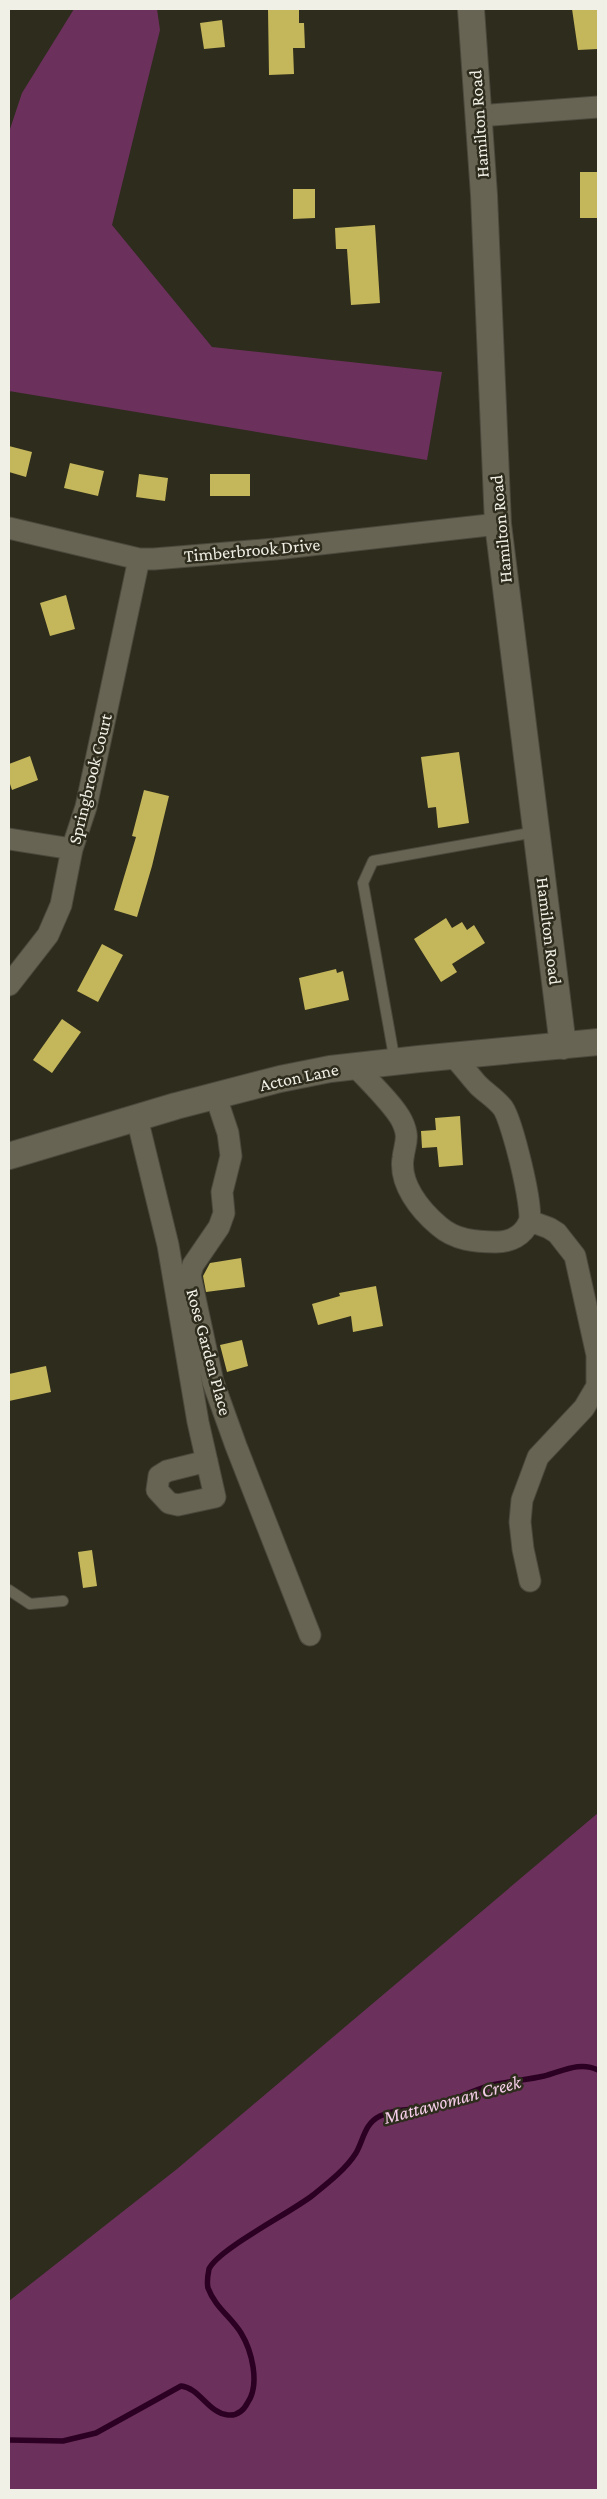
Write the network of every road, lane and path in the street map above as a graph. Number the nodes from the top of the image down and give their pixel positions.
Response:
1 (471, 9) edge
2 (598, 107) edge
3 (478, 116) junction
4 (498, 524) junction
5 (9, 528) edge
6 (139, 559) junction
7 (536, 831) junction
8 (9, 839) edge
9 (72, 849) junction
10 (9, 985) edge
11 (598, 1042) edge
12 (563, 1046) junction
13 (453, 1056) junction
14 (395, 1062) junction
15 (355, 1066) junction
16 (216, 1097) junction
17 (137, 1118) junction
18 (9, 1156) edge
19 (530, 1221) junction
20 (591, 1415) edge
21 (207, 1461) dead end
22 (530, 1581) dead end
23 (9, 1590) edge
24 (63, 1601) dead end
25 (310, 1635) dead end

1 - 3 street, Hamilton Road
2 - 3 street
3 - 4 street, Hamilton Road
4 - 6 street, Timberbrook Drive
4 - 7 street, Hamilton Road
5 - 6 street, Timberbrook Drive
6 - 9 street, Springbrook Court
7 - 12 street, Hamilton Road
7 - 14 lane
8 - 9 street
9 - 10 street, Springbrook Court
11 - 12 street, Acton Lane
12 - 13 street, Acton Lane
13 - 14 street, Acton Lane
13 - 19 street
14 - 15 street, Acton Lane
15 - 16 street, Acton Lane
15 - 19 street
16 - 17 street, Acton Lane
16 - 25 street, Rose Garden Place
17 - 18 street, Acton Lane
17 - 21 street
19 - 20 street
20 - 22 street
23 - 24 lane

